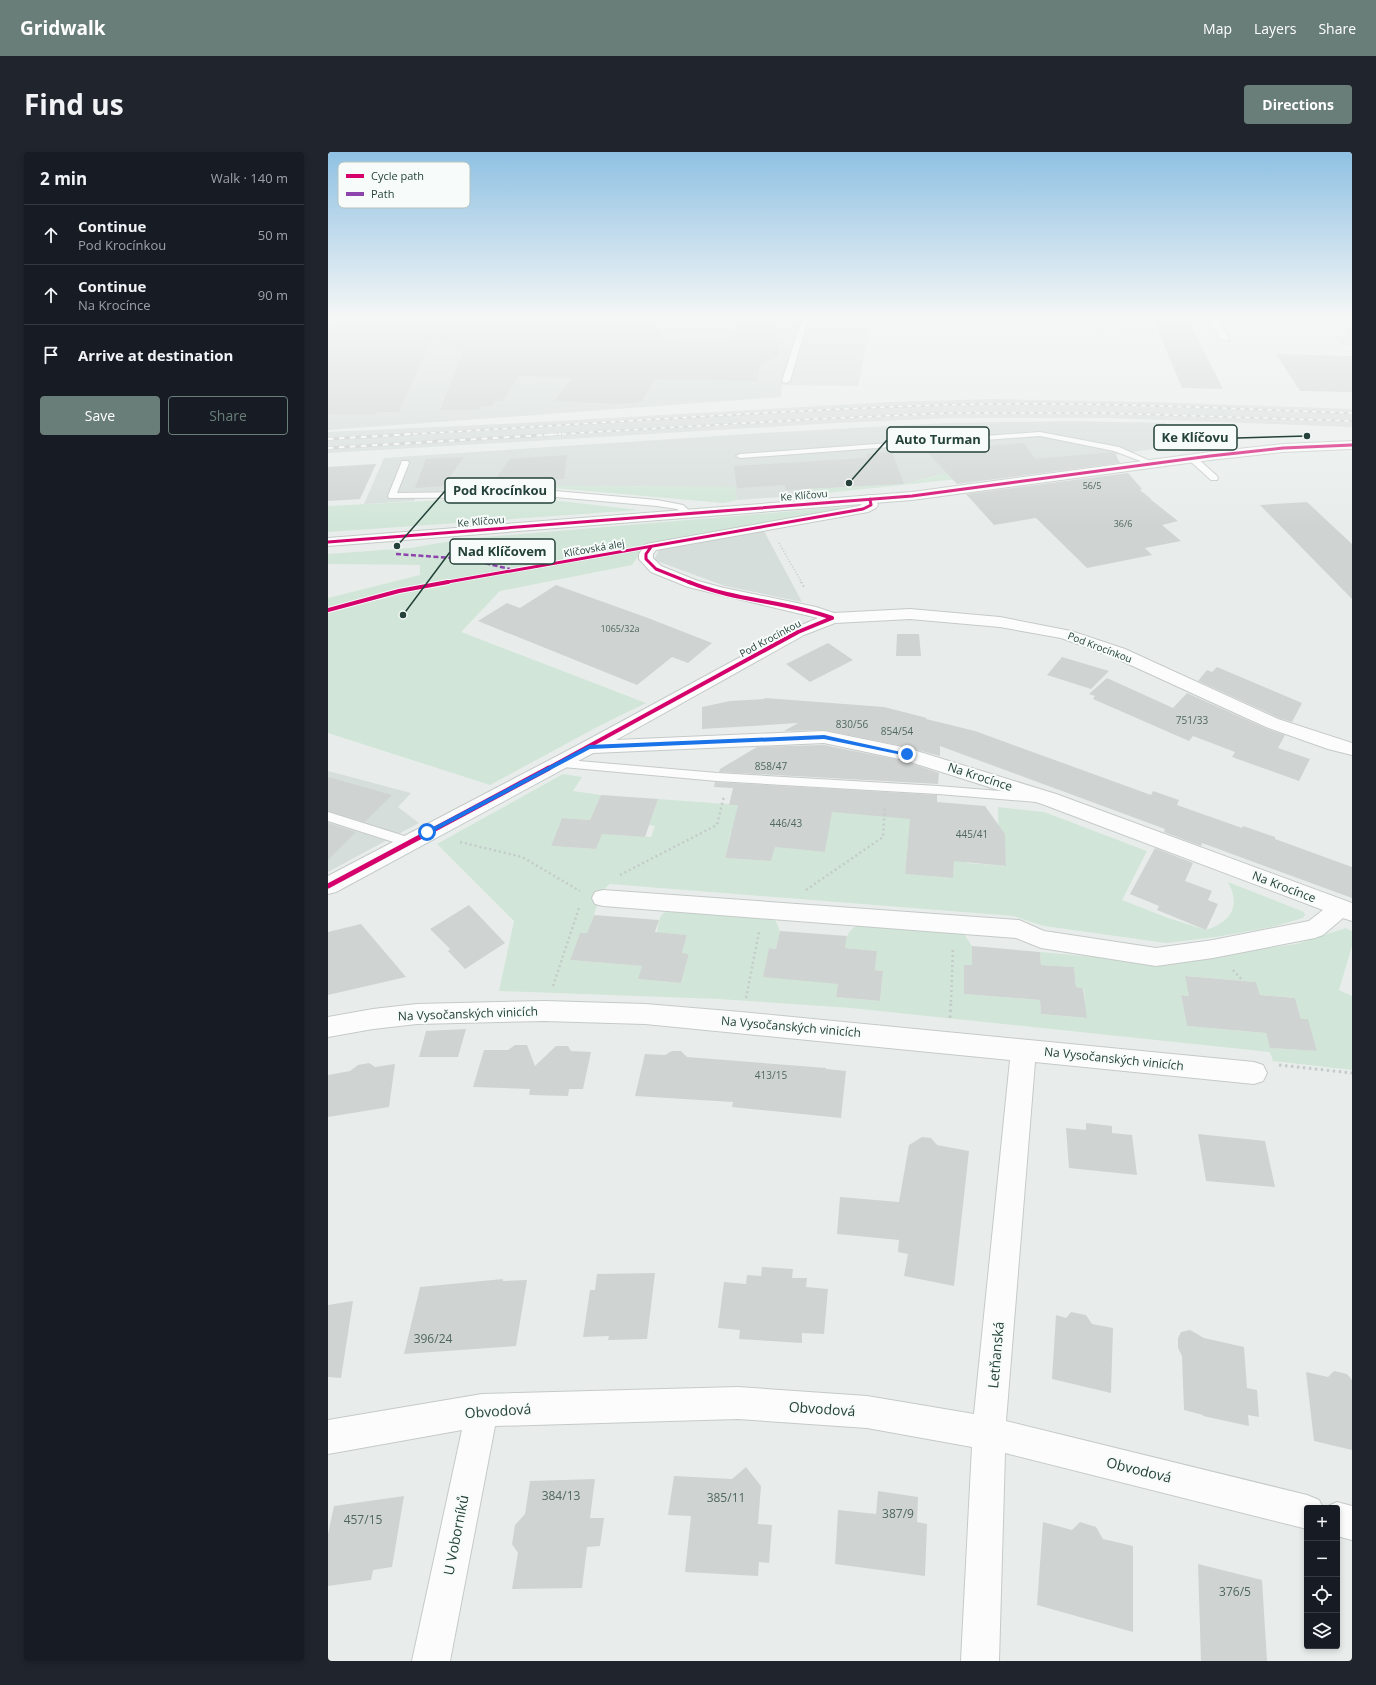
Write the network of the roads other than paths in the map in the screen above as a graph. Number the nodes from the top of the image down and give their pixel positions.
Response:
1 (1352, 445) edge
2 (740, 456) dead end
3 (1192, 458) junction
4 (405, 463) dead end
5 (1151, 463) junction
6 (1214, 478) dead end
7 (870, 499) junction
8 (690, 514) junction
9 (328, 542) edge
10 (832, 618) junction
11 (589, 747) junction
12 (1352, 749) edge
13 (556, 763) junction
14 (1049, 799) junction
15 (328, 816) edge
16 (410, 842) junction
17 (328, 886) edge
18 (590, 898) road end
19 (1346, 910) edge
20 (328, 1027) edge
21 (1024, 1049) junction
22 (1254, 1073) road end
23 (482, 1410) junction
24 (989, 1433) junction
25 (328, 1437) edge
26 (1304, 1511) edge
27 (1340, 1521) edge
28 (1352, 1523) edge
29 (431, 1661) edge
30 (980, 1661) edge

1 - 3 street, Ke Klíčovu
2 - 5 lane
3 - 5 street, Ke Klíčovu
3 - 6 lane
4 - 8 lane
5 - 7 street, Ke Klíčovu
7 - 8 street, Ke Klíčovu
7 - 10 street, Pod Krocínkou
8 - 9 street, Ke Klíčovu
10 - 11 street, Pod Krocínkou
10 - 12 street, Pod Krocínkou
11 - 13 street, Pod Krocínkou
11 - 14 street, Na Krocínce
13 - 14 lane
13 - 16 street, Pod Krocínkou
14 - 19 street, Na Krocínce
15 - 16 lane
16 - 17 street, Pod Krocínkou
18 - 19 street
20 - 21 street, Na Vysočanských vinicích
21 - 22 street, Na Vysočanských vinicích
21 - 24 street, Letňanská
23 - 24 street, Obvodová
23 - 25 street, Obvodová
23 - 29 street, U Voborníků
24 - 26 street, Obvodová
24 - 30 street, Letňanská
27 - 28 street

